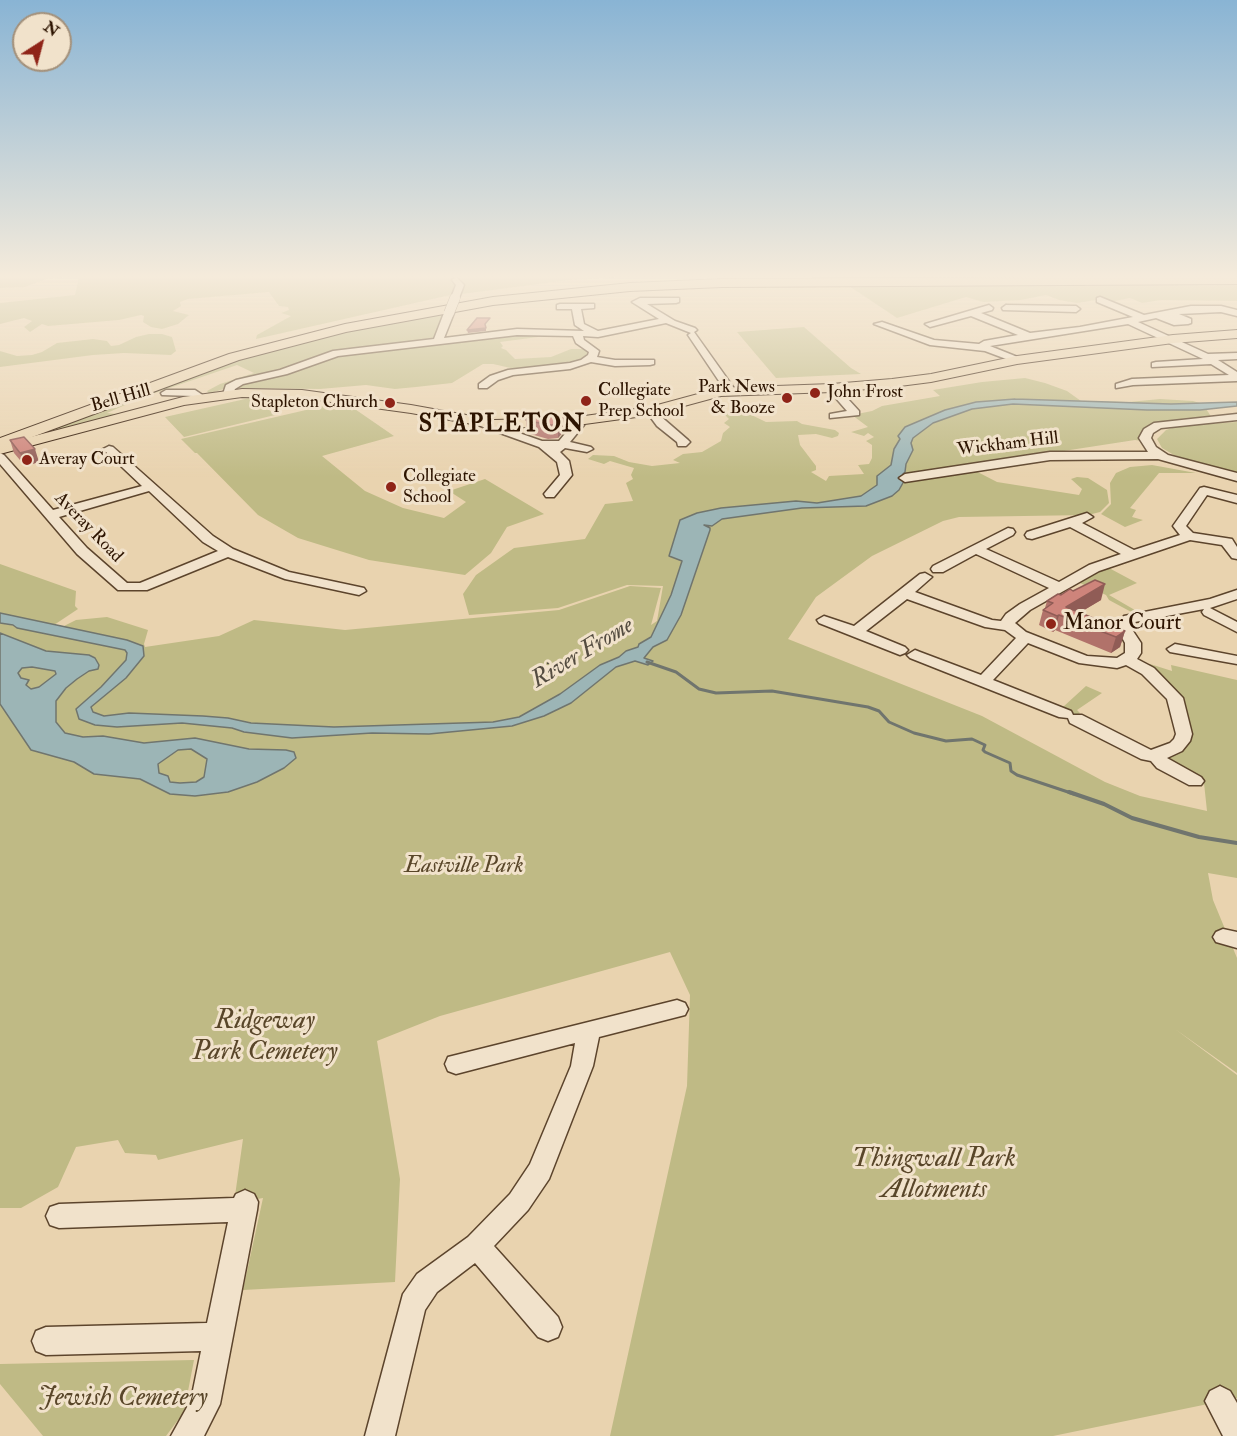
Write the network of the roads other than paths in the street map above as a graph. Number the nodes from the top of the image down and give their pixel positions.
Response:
1 (286, 343) edge
2 (422, 343) edge
3 (582, 343) edge
4 (697, 343) edge
5 (933, 343) edge
6 (987, 343) edge
7 (1143, 343) edge
8 (1180, 343) edge
9 (987, 348) junction
10 (1237, 356) edge
11 (590, 359) junction
12 (1210, 359) junction
13 (1017, 360) junction
14 (650, 362) dead end
15 (1156, 365) dead end
16 (1237, 377) edge
17 (1120, 386) dead end
18 (483, 387) dead end
19 (832, 388) junction
20 (731, 391) junction
21 (166, 393) dead end
22 (228, 394) junction
23 (194, 395) junction
24 (651, 411) junction
25 (834, 416) dead end
26 (1237, 417) edge
27 (579, 425) dead end
28 (504, 427) junction
29 (30, 429) junction
30 (0, 438) edge
31 (1147, 443) junction
32 (0, 444) edge
33 (682, 444) dead end
34 (558, 448) junction
35 (109, 449) dead end
36 (587, 449) dead end
37 (0, 450) edge
38 (1116, 454) junction
39 (1162, 455) junction
40 (1050, 456) junction
41 (0, 457) edge
42 (1058, 471) dead end
43 (1237, 477) edge
44 (905, 478) dead end
45 (151, 487) junction
46 (550, 494) dead end
47 (1237, 499) edge
48 (50, 515) junction
49 (1087, 517) dead end
50 (1071, 522) junction
51 (1008, 532) dead end
52 (1032, 535) dead end
53 (1189, 536) junction
54 (1232, 537) edge
55 (975, 549) junction
56 (228, 552) junction
57 (1131, 555) junction
58 (1237, 555) edge
59 (1059, 587) junction
60 (359, 591) dead end
61 (905, 593) junction
62 (1237, 594) edge
63 (1209, 612) dead end
64 (824, 620) dead end
65 (1009, 626) junction
66 (1237, 628) edge
67 (856, 633) junction
68 (1025, 637) junction
69 (1175, 649) dead end
70 (1128, 660) junction
71 (1236, 662) edge
72 (983, 682) junction
73 (1156, 756) junction
74 (1195, 781) dead end
75 (677, 1009) dead end
76 (589, 1032) junction
77 (456, 1064) dead end
78 (59, 1216) dead end
79 (477, 1246) junction
80 (548, 1327) dead end
81 (219, 1337) junction
82 (46, 1341) dead end
83 (1220, 1401) dead end
84 (1237, 1433) edge
85 (186, 1436) edge
86 (380, 1436) edge

1 - 29 highway
2 - 22 street
3 - 11 street
4 - 20 street
5 - 9 street
6 - 9 street
7 - 13 main road, Bell Hill
8 - 12 street
9 - 13 street
10 - 12 street
11 - 14 street
11 - 18 street
12 - 15 street
12 - 16 street
13 - 19 main road, Bell Hill
16 - 17 street
19 - 20 main road, Bell Hill
19 - 25 street
20 - 24 main road, Bell Hill
21 - 23 street
22 - 23 main road, Bell Hill
22 - 28 main road, Bell Hill
23 - 37 main road, Bell Hill
24 - 28 main road, Bell Hill
24 - 33 street
26 - 31 street
27 - 34 street
28 - 34 street
29 - 30 highway
29 - 32 highway
31 - 38 street, Wickham Hill
31 - 39 street
34 - 36 street
34 - 46 street
35 - 45 street
38 - 39 street, Wickham Hill
38 - 40 street, Wickham Hill
39 - 43 street
40 - 42 street
40 - 44 street, Wickham Hill
41 - 48 street, Averay Road
45 - 48 street
45 - 56 street
47 - 53 street
48 - 56 street, Averay Road
49 - 50 street
50 - 52 street
50 - 57 street
51 - 55 street
53 - 54 street
53 - 57 street
54 - 58 street
55 - 59 street
55 - 61 street
56 - 60 street
57 - 59 street
59 - 65 street
61 - 65 street
61 - 67 street
62 - 70 street
63 - 66 street
64 - 67 street
65 - 68 street
67 - 72 street
68 - 70 street
68 - 72 street
69 - 71 street
70 - 73 street
72 - 73 street
73 - 74 street
75 - 76 street
76 - 77 street
76 - 79 street
78 - 81 street
79 - 80 street
79 - 86 street
81 - 82 street
81 - 85 street
83 - 84 street

